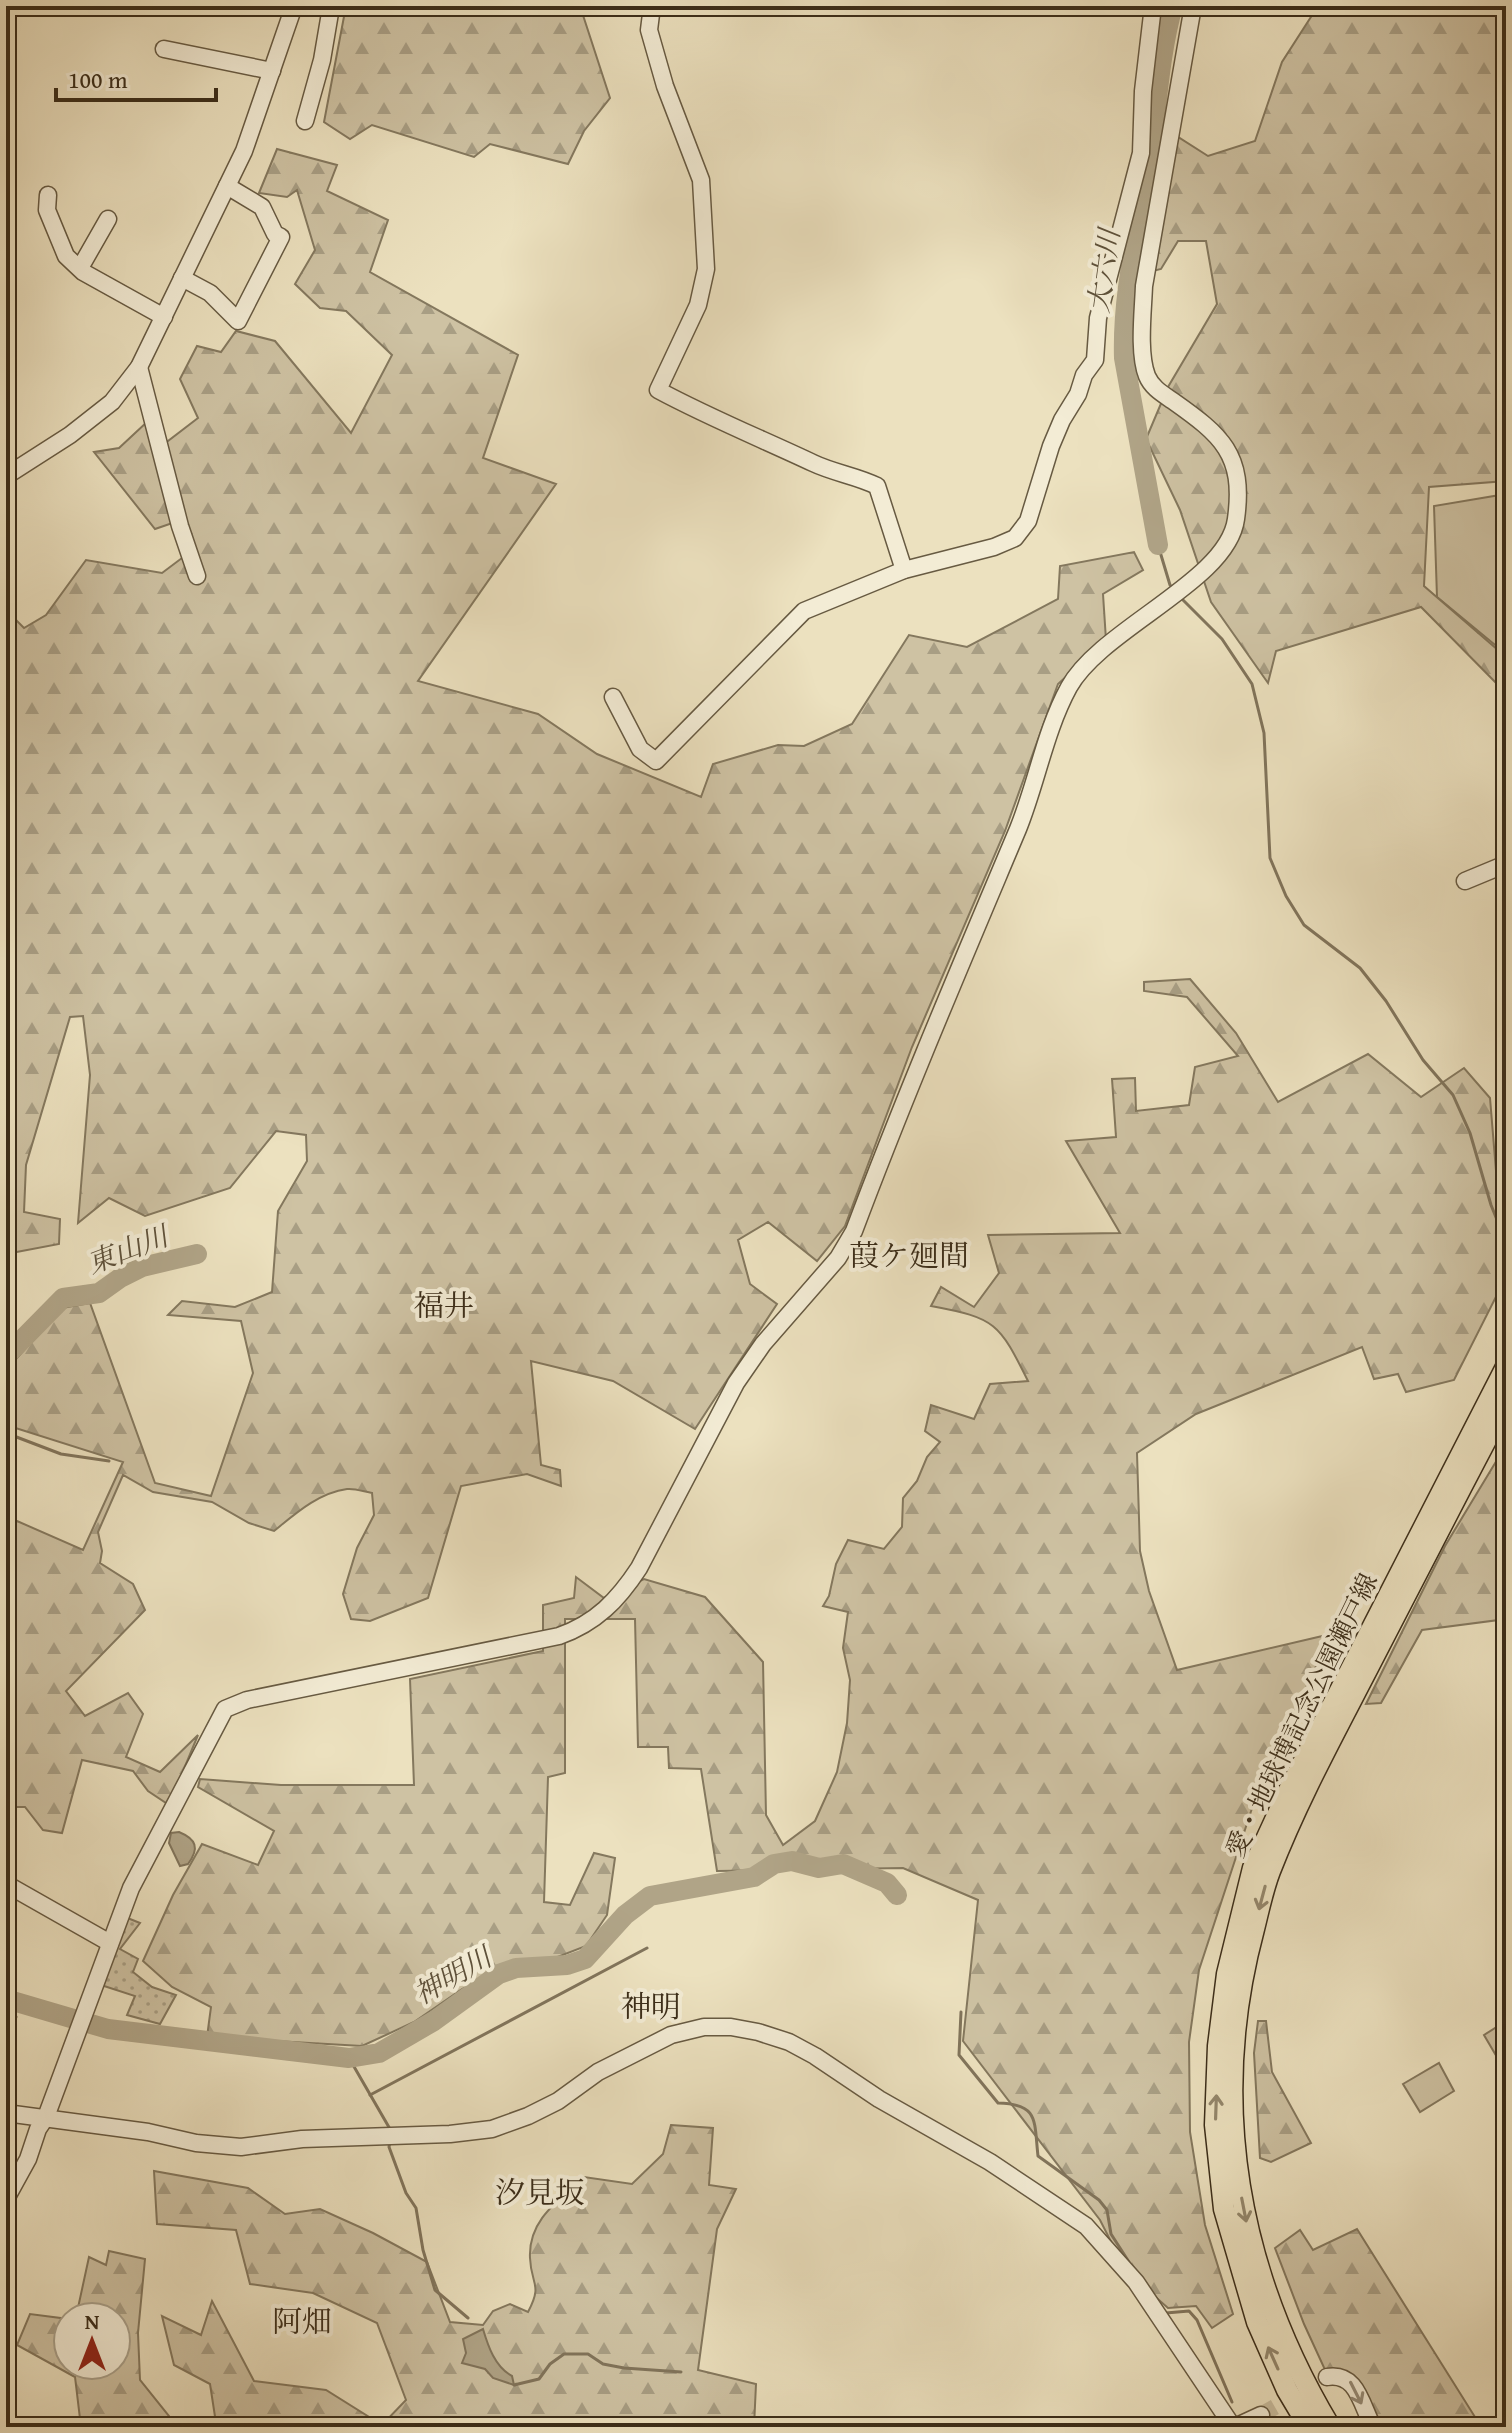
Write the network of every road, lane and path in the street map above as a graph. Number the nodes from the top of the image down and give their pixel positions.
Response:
1 (294, 6) edge
2 (324, 6) edge
3 (652, 6) edge
4 (1153, 6) edge
5 (1193, 6) edge
6 (164, 49) dead end
7 (272, 71) junction
8 (305, 121) dead end
9 (227, 186) junction
10 (48, 195) dead end
11 (108, 219) dead end
12 (80, 268) junction
13 (182, 278) junction
14 (164, 317) junction
15 (139, 367) junction
16 (6, 476) edge
17 (904, 570) junction
18 (197, 576) dead end
19 (613, 697) dead end
20 (1506, 864) edge
21 (1465, 881) dead end
22 (1506, 1367) edge
23 (1506, 1402) edge
24 (6, 1884) edge
25 (110, 1943) junction
26 (6, 2113) edge
27 (46, 2117) junction
28 (6, 2199) edge
29 (1327, 2377) dead end
30 (1261, 2415) tunnel mouth
31 (1234, 2427) edge
32 (1309, 2427) edge
33 (1330, 2427) edge
34 (1373, 2427) edge

1 - 7 street
2 - 8 street
3 - 17 street
4 - 17 street
5 - 25 street
6 - 7 street
7 - 9 street
9 - 13 street
9 - 13 street
10 - 12 street
11 - 12 street
12 - 14 street
13 - 14 street
14 - 15 street
15 - 16 street
15 - 18 street
17 - 19 street
20 - 21 street
32 -> 22 main road, 愛・地球博記念公園瀬戸線
23 -> 33 main road, 愛・地球博記念公園瀬戸線
24 - 25 street
25 - 27 street
26 - 27 street
27 - 28 street
27 - 31 street
29 -> 34 street
30 - 31 street

